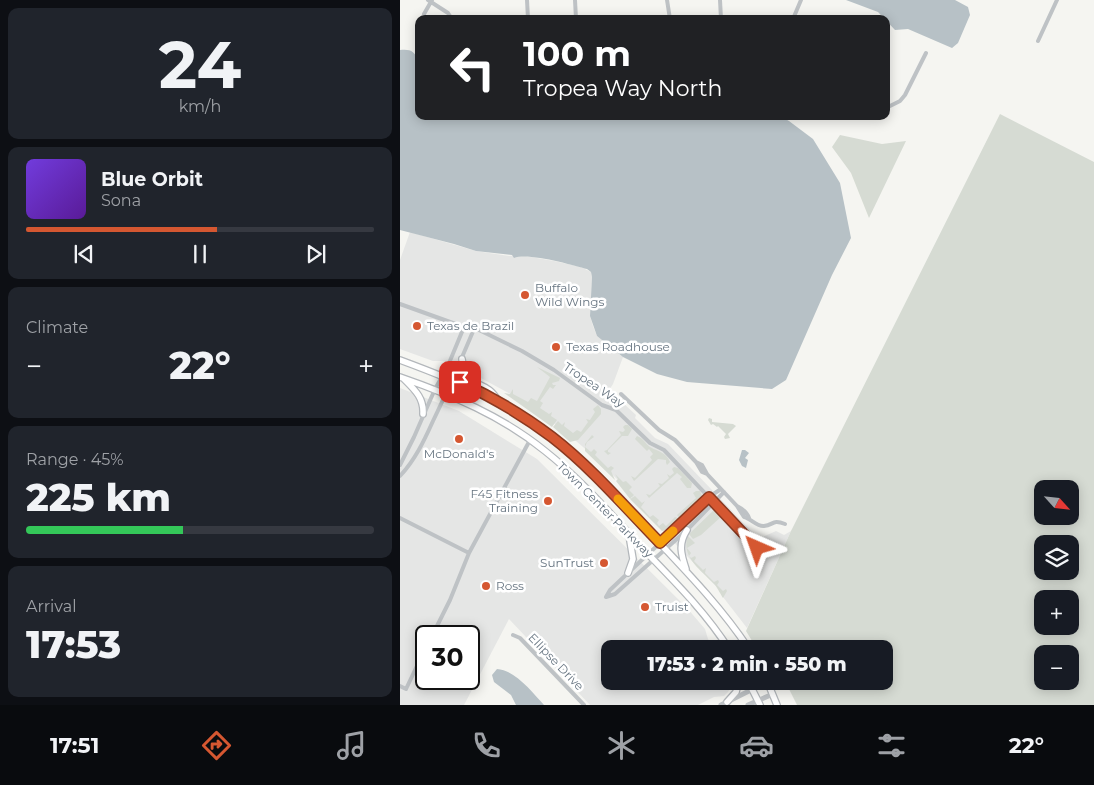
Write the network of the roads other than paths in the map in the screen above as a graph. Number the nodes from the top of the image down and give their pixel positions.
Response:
1 (430, 0) edge
2 (527, 0) edge
3 (575, 0) edge
4 (667, 0) edge
5 (720, 0) edge
6 (801, 0) edge
7 (1057, 0) edge
8 (424, 14) dead end
9 (449, 15) edge
10 (528, 15) edge
11 (576, 15) edge
12 (669, 15) edge
13 (721, 15) edge
14 (795, 15) edge
15 (1038, 41) dead end
16 (926, 53) dead end
17 (890, 106) edge
18 (400, 304) edge
19 (464, 327) junction
20 (474, 329) junction
21 (462, 359) junction
22 (400, 360) edge
23 (442, 376) junction
24 (401, 377) edge
25 (452, 380) junction
26 (435, 389) junction
27 (446, 394) junction
28 (621, 394) dead end
29 (498, 401) junction
30 (423, 414) junction
31 (530, 440) junction
32 (400, 465) edge
33 (400, 476) edge
34 (723, 490) junction
35 (709, 497) junction
36 (715, 503) junction
37 (400, 518) edge
38 (785, 524) dead end
39 (687, 530) junction
40 (629, 533) junction
41 (662, 546) junction
42 (766, 552) dead end
43 (469, 553) junction
44 (648, 554) junction
45 (653, 559) junction
46 (687, 571) junction
47 (628, 573) junction
48 (438, 625) edge
49 (513, 634) dead end
50 (723, 640) edge
51 (743, 640) edge
52 (415, 670) edge
53 (400, 686) edge
54 (737, 690) edge
55 (752, 690) joint
56 (771, 690) edge
57 (773, 694) junction
58 (759, 703) edge
59 (724, 704) edge
60 (584, 705) edge
61 (748, 705) edge
62 (777, 705) edge

1 - 8 street
1 - 9 street
2 - 10 street
3 - 11 street
4 - 12 street
5 - 13 street
6 - 14 street
7 - 15 street
16 - 17 street
18 - 19 street, Tropea Way
19 - 20 street, Tropea Way
19 - 23 street
20 - 21 street
20 - 35 street, Tropea Way
21 - 25 street
21 - 29 main road
22 - 23 main road, Town Center Parkway
23 - 25 main road, Town Center Parkway
23 - 26 street
24 - 26 main road, Town Center Parkway
24 - 30 main road
25 - 27 street
25 - 29 main road, Town Center Parkway
26 - 27 main road, Town Center Parkway
26 - 30 street
27 - 31 main road, Town Center Parkway
27 - 33 street
28 - 34 street
29 - 41 main road, Town Center Parkway
30 - 32 street
31 - 40 main road, Town Center Parkway
31 - 43 street
34 - 35 street
34 - 36 street
34 - 38 street
35 - 36 street, Tropea Way
35 - 41 street
36 - 39 street
36 - 42 street, Tropea Way
37 - 43 street
39 - 41 street
39 - 46 main road
40 - 44 main road, Town Center Parkway
40 - 47 main road
41 - 44 street
41 - 45 street
41 - 46 main road, Town Center Parkway
43 - 48 street
44 - 45 main road, Town Center Parkway
44 - 47 street
45 - 47 street
45 - 50 main road, Town Center Parkway
46 - 51 main road, Town Center Parkway
49 - 60 street, Ellipse Drive
52 - 53 street
54 - 59 main road
55 - 58 main road
55 - 59 street
56 - 57 main road
57 - 58 street
57 - 62 main road
58 - 61 street

